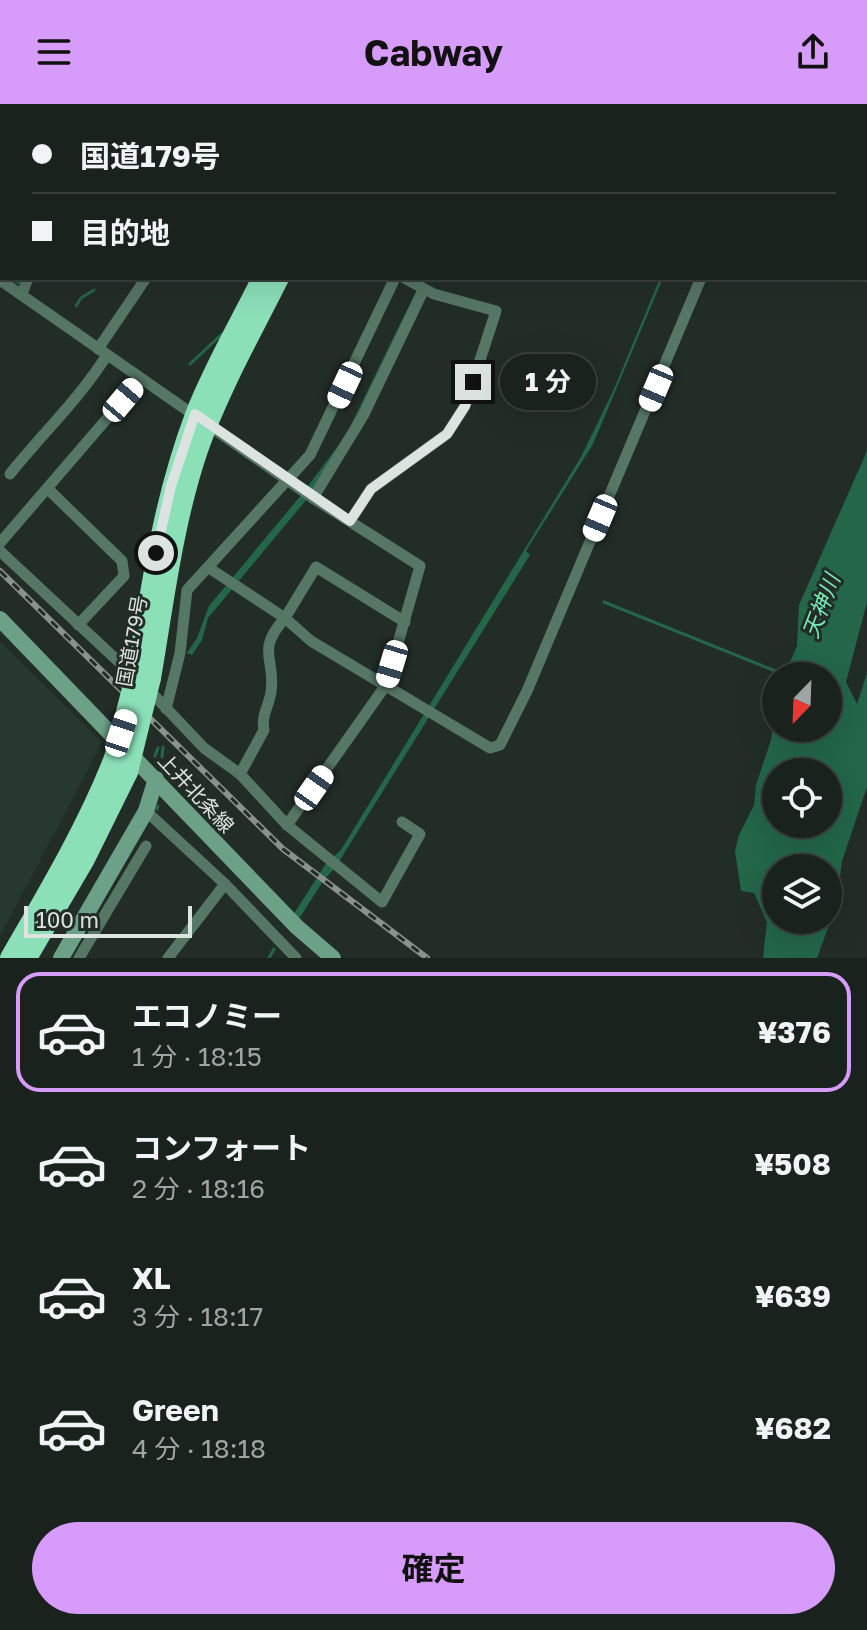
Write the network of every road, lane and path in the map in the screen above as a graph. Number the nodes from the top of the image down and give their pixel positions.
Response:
1 (0, 280) edge
2 (27, 280) edge
3 (145, 280) edge
4 (261, 280) edge
5 (278, 280) edge
6 (394, 280) edge
7 (408, 280) edge
8 (700, 280) edge
9 (424, 289) junction
10 (22, 294) junction
11 (103, 352) junction
12 (141, 379) junction
13 (202, 419) junction
14 (10, 474) dead end
15 (288, 480) junction
16 (48, 489) junction
17 (313, 498) junction
18 (350, 521) junction
19 (0, 543) edge
20 (0, 551) edge
21 (209, 568) junction
22 (285, 618) junction
23 (0, 619) edge
24 (405, 622) junction
25 (78, 625) junction
26 (386, 685) junction
27 (166, 709) junction
28 (121, 765) junction
29 (240, 774) junction
30 (156, 779) junction
31 (146, 811) junction
32 (402, 822) dead end
33 (287, 825) junction
34 (146, 846) dead end
35 (225, 884) junction
36 (175, 956) edge
37 (83, 957) edge
38 (10, 958) edge
39 (27, 958) edge
40 (61, 958) edge
41 (296, 958) edge
42 (333, 958) edge

1 - 10 street
2 - 10 street
3 - 11 street
4 - 13 highway, 国道179号
5 - 13 highway, 国道179号
6 - 15 street
7 - 9 street
8 - 26 street
9 - 17 street
9 - 18 street
10 - 11 street
11 - 12 street
11 - 14 street
12 - 13 street
12 - 16 street
13 - 15 street
13 - 28 highway, 国道179号, bridge
15 - 17 street
15 - 21 street
16 - 19 street
16 - 25 street
17 - 18 street
18 - 24 street
20 - 25 street
21 - 22 street
21 - 27 street
22 - 24 street
22 - 26 street
22 - 29 street
23 - 30 main road, 上井北条線
24 - 26 street
25 - 27 street
26 - 33 street
27 - 29 street
28 - 38 highway, 国道179号
28 - 39 highway, 国道179号
29 - 33 street
30 - 31 main road
30 - 42 main road, 上井北条線
31 - 35 street
31 - 40 main road
32 - 33 street
34 - 37 street
35 - 36 street
35 - 41 street

